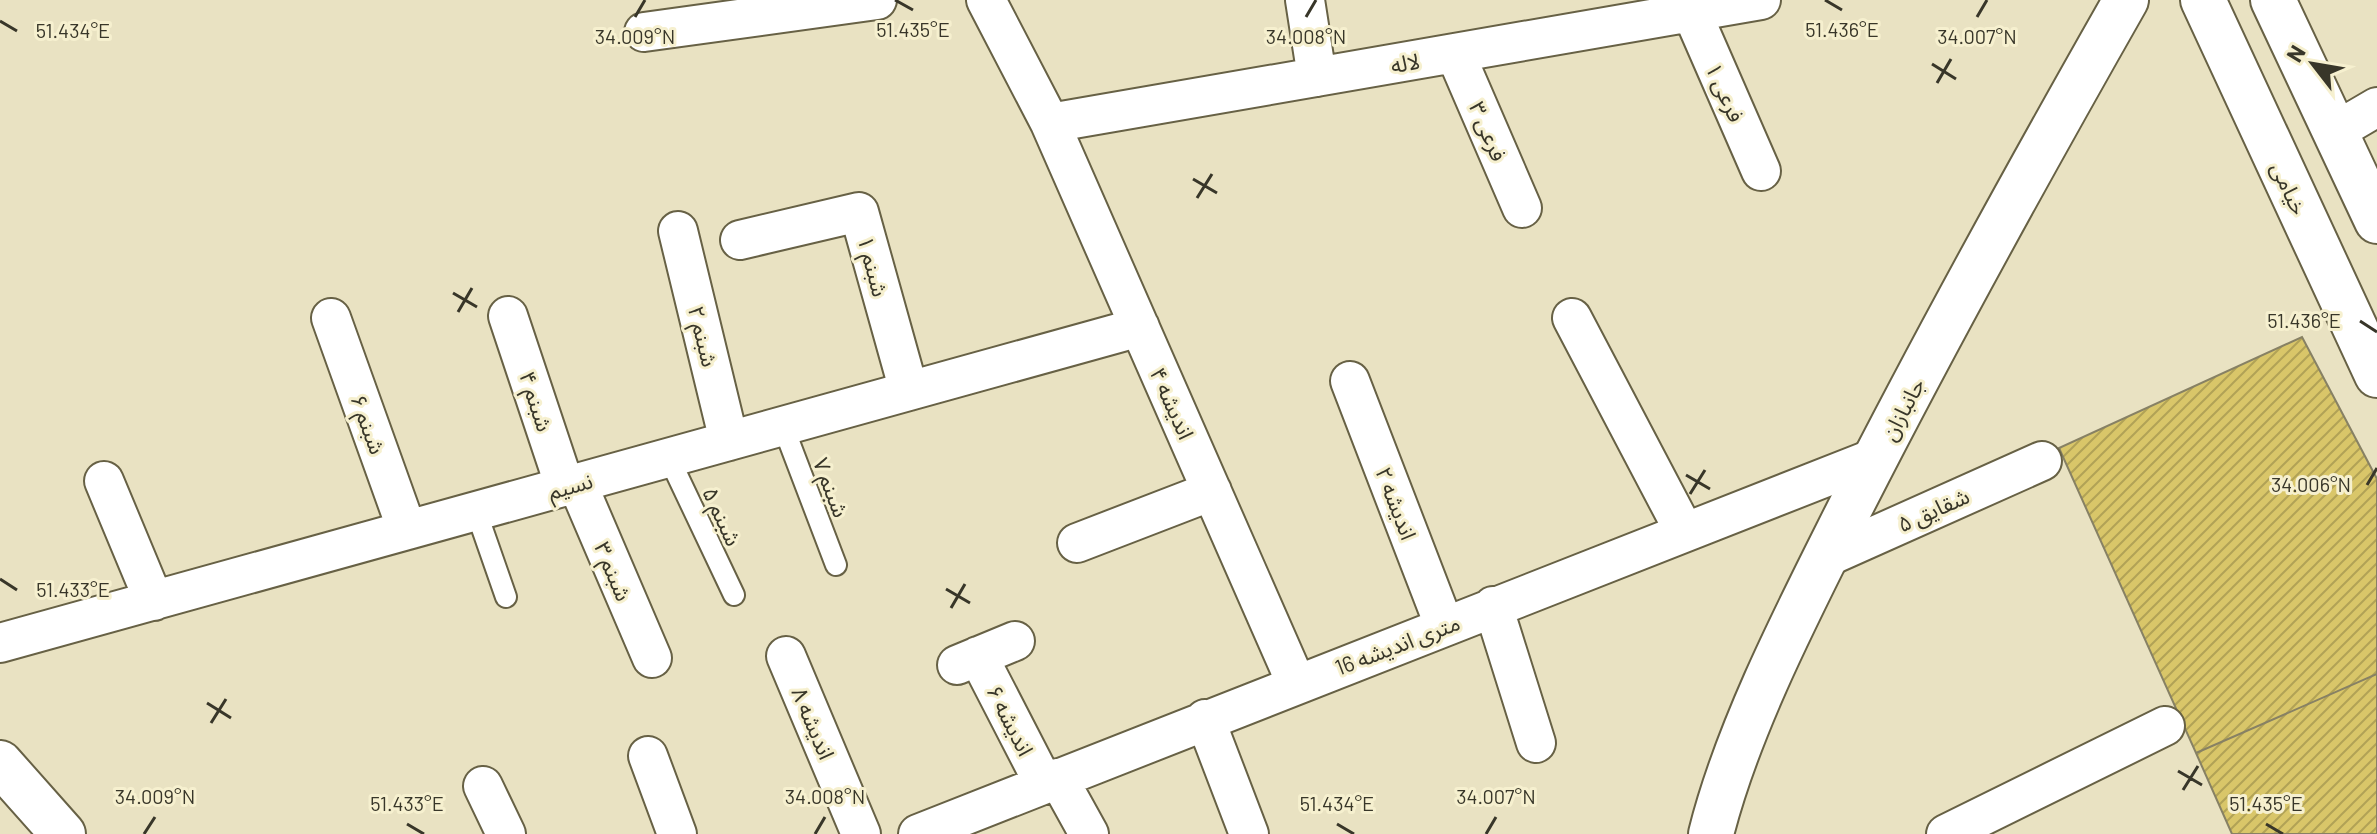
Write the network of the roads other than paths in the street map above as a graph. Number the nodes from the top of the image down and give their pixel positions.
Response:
1 (877, 0) edge
2 (986, 0) edge
3 (1305, 0) edge
4 (1761, 0) edge
5 (2126, 0) edge
6 (2273, 0) edge
7 (2206, 1) edge
8 (1692, 13) junction
9 (1571, 16) edge
10 (644, 32) dead end
11 (1455, 53) junction
12 (1317, 77) junction
13 (2377, 107) edge
14 (1050, 123) junction
15 (2336, 131) junction
16 (1761, 171) dead end
17 (1522, 208) dead end
18 (2377, 221) edge
19 (678, 231) dead end
20 (740, 240) dead end
21 (508, 316) dead end
22 (331, 318) dead end
23 (1572, 318) dead end
24 (1140, 327) junction
25 (2377, 375) edge
26 (1350, 381) dead end
27 (909, 391) junction
28 (783, 426) junction
29 (729, 441) junction
30 (1877, 457) junction
31 (669, 458) junction
32 (2042, 461) dead end
33 (104, 481) dead end
34 (571, 485) junction
35 (1212, 491) junction
36 (476, 511) junction
37 (407, 530) junction
38 (1684, 531) junction
39 (1077, 543) dead end
40 (1825, 558) junction
41 (836, 565) dead end
42 (734, 595) dead end
43 (506, 597) dead end
44 (154, 601) junction
45 (1493, 606) junction
46 (1444, 625) junction
47 (1015, 641) dead end
48 (0, 643) edge
49 (786, 656) dead end
50 (652, 658) dead end
51 (1296, 683) junction
52 (1205, 719) junction
53 (2165, 726) dead end
54 (1536, 743) dead end
55 (648, 756) dead end
56 (0, 763) edge
57 (1051, 781) junction
58 (483, 786) dead end
59 (63, 834) edge
60 (506, 834) edge
61 (677, 834) edge
62 (861, 834) edge
63 (918, 834) edge
64 (1089, 834) edge
65 (1249, 834) edge
66 (1711, 834) edge
67 (1946, 834) edge

1 - 10 street
2 - 14 street, اندیشه ۴
3 - 12 street
4 - 8 street, لاله
5 - 30 street, جانبازان
6 - 15 street
7 - 25 street, خیامی
8 - 9 street, لاله
8 - 16 street, فرعی ۱
9 - 11 street, لاله
11 - 12 street, لاله
11 - 17 street, فرعی ۳
12 - 14 street, لاله
13 - 15 street
14 - 24 street, اندیشه ۴
15 - 18 street
19 - 29 street, شبنم ۲
20 - 27 street, شبنم ۱
21 - 34 street, شبنم ۴
22 - 37 street, شبنم ۶
23 - 38 street
24 - 27 street, نسیم
24 - 35 street, اندیشه ۴
26 - 46 street, اندیشه ۲
27 - 28 street, نسیم
28 - 29 street, نسیم
28 - 41 lane, شبنم ۷
29 - 31 street, نسیم
30 - 38 street, 16 متری اندیشه
30 - 40 street, جانبازان
31 - 34 street, نسیم
31 - 42 lane, شبنم ۵
32 - 40 street, شقایق ۵
33 - 44 street
34 - 36 street, نسیم
34 - 50 street, شبنم ۳
35 - 39 street
35 - 51 street, اندیشه ۴
36 - 37 street, نسیم
36 - 43 lane
37 - 44 street, نسیم
38 - 45 street, 16 متری اندیشه
40 - 66 street, جانبازان
44 - 48 street, نسیم
45 - 46 street, 16 متری اندیشه
45 - 54 street
46 - 51 street, 16 متری اندیشه
47 - 57 street, اندیشه ۶
49 - 62 street, اندیشه ۸
51 - 52 street, 16 متری اندیشه
52 - 57 street, 16 متری اندیشه
52 - 65 street
53 - 67 street
55 - 61 street
56 - 59 street
57 - 63 street, 16 متری اندیشه
57 - 64 street, اندیشه ۶
58 - 60 street

